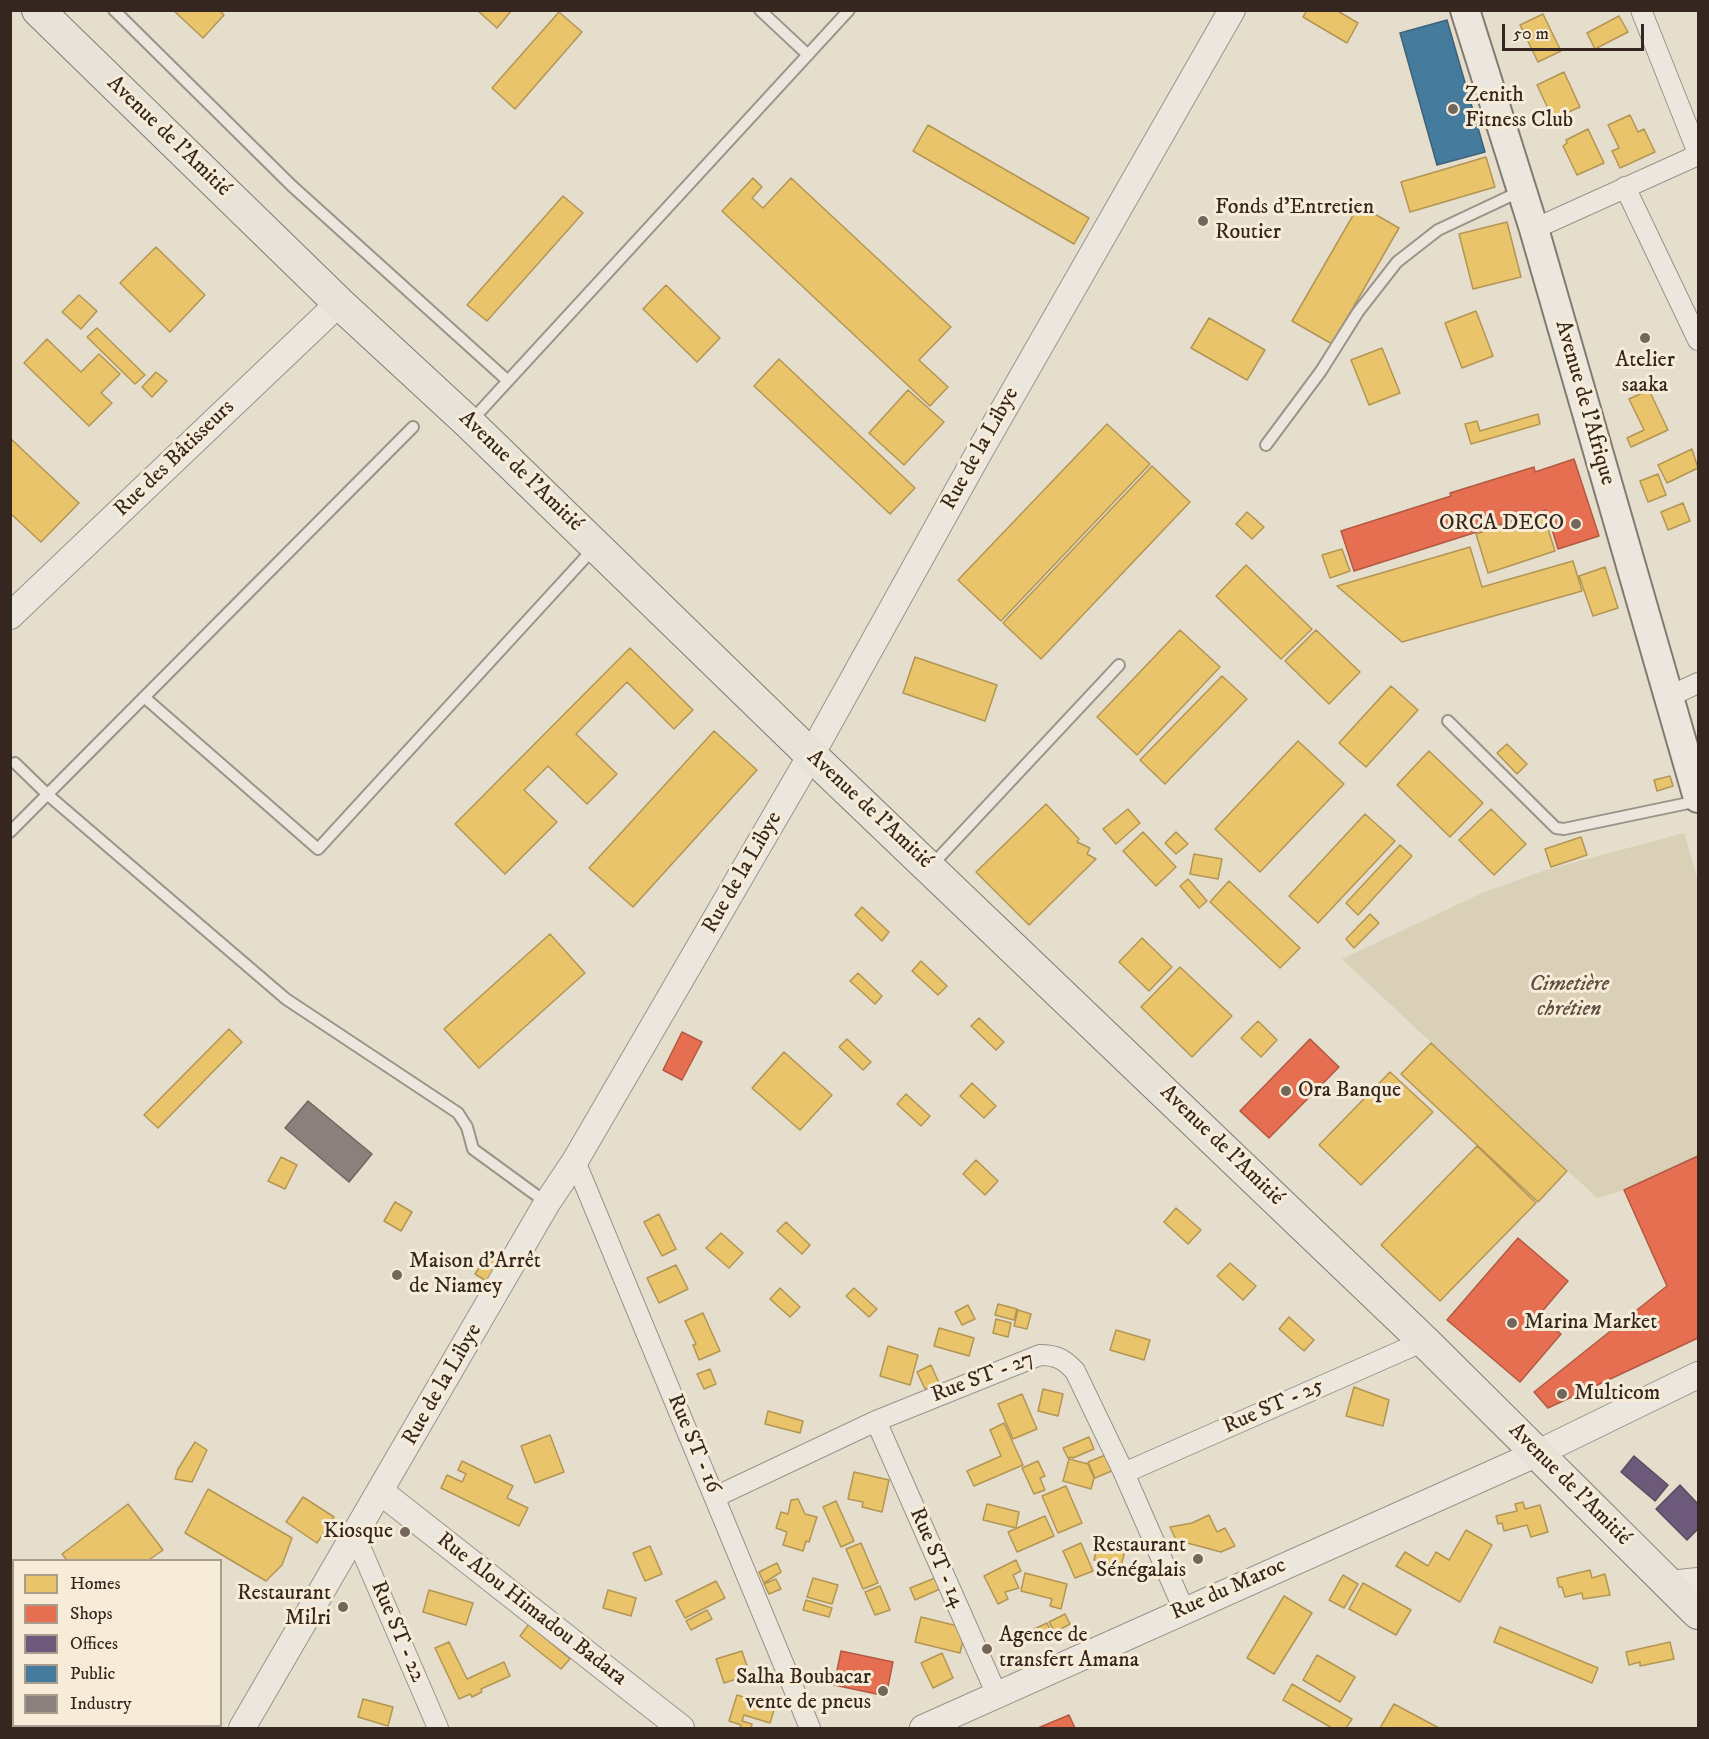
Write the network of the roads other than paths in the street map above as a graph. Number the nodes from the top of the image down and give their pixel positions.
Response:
1 (38, 10) edge
2 (114, 10) edge
3 (760, 10) edge
4 (849, 10) edge
5 (1232, 10) edge
6 (1465, 10) edge
7 (1641, 10) edge
8 (808, 55) junction
9 (1698, 154) edge
10 (1625, 188) junction
11 (1522, 191) junction
12 (1534, 229) junction
13 (339, 303) junction
14 (1698, 340) edge
15 (508, 381) junction
16 (469, 423) junction
17 (413, 427) dead end
18 (1266, 445) dead end
19 (596, 545) junction
20 (10, 616) edge
21 (1119, 665) dead end
22 (1698, 683) edge
23 (1670, 696) junction
24 (144, 698) junction
25 (1449, 721) dead end
26 (811, 755) junction
27 (15, 763) dead end
28 (48, 795) junction
29 (1698, 799) edge
30 (10, 832) edge
31 (930, 867) junction
32 (575, 1161) junction
33 (547, 1203) junction
34 (1424, 1341) junction
35 (1698, 1375) edge
36 (876, 1421) junction
37 (1536, 1454) junction
38 (1124, 1473) junction
39 (381, 1492) junction
40 (715, 1497) junction
41 (355, 1535) junction
42 (1684, 1583) edge
43 (1184, 1610) junction
44 (1698, 1613) edge
45 (997, 1695) junction
46 (244, 1727) edge
47 (929, 1727) edge
48 (438, 1728) edge
49 (681, 1728) edge
50 (810, 1728) edge

1 - 13 main road, Avenue de l'Amitié
2 - 15 lane
3 - 8 lane
4 - 8 lane
5 - 26 street, Rue de la Libye
6 - 11 main road, Avenue de l'Afrique
7 - 9 street
8 - 15 lane
9 - 10 street
10 - 12 street
10 - 14 street
11 - 12 main road, Avenue de l'Afrique
11 - 18 lane
12 - 23 main road, Avenue de l'Afrique
13 - 16 main road, Avenue de l'Amitié
13 - 20 street, Rue des Bâtisseurs
15 - 16 lane
16 - 19 main road, Avenue de l'Amitié
17 - 24 lane
19 - 24 lane
19 - 26 main road, Avenue de l'Amitié
21 - 31 lane
22 - 23 street
23 - 29 main road, Avenue de l'Afrique
24 - 28 lane
25 - 29 lane
26 - 31 main road, Avenue de l'Amitié
26 - 32 street, Rue de la Libye
27 - 28 lane
28 - 30 lane
28 - 33 lane
31 - 34 main road, Avenue de l'Amitié
32 - 33 street, Rue de la Libye
32 - 40 street, Rue ST - 16
33 - 39 street, Rue de la Libye
34 - 37 main road, Avenue de l'Amitié
34 - 38 street, Rue ST - 25
35 - 37 street, Rue du Maroc
36 - 38 street, Rue ST - 27
36 - 40 street, Rue ST - 27
36 - 45 street, Rue ST - 14
37 - 42 main road, Avenue de l'Amitié
37 - 43 street, Rue du Maroc
38 - 43 street, Rue ST - 27
39 - 41 street, Rue de la Libye
39 - 49 street, Rue Alou Himadou Badara
40 - 50 street, Rue ST - 16
41 - 46 street, Rue de la Libye
41 - 48 street, Rue ST - 22
42 - 44 main road, Avenue de l'Amitié
43 - 45 street, Rue du Maroc
45 - 47 street, Rue du Maroc

